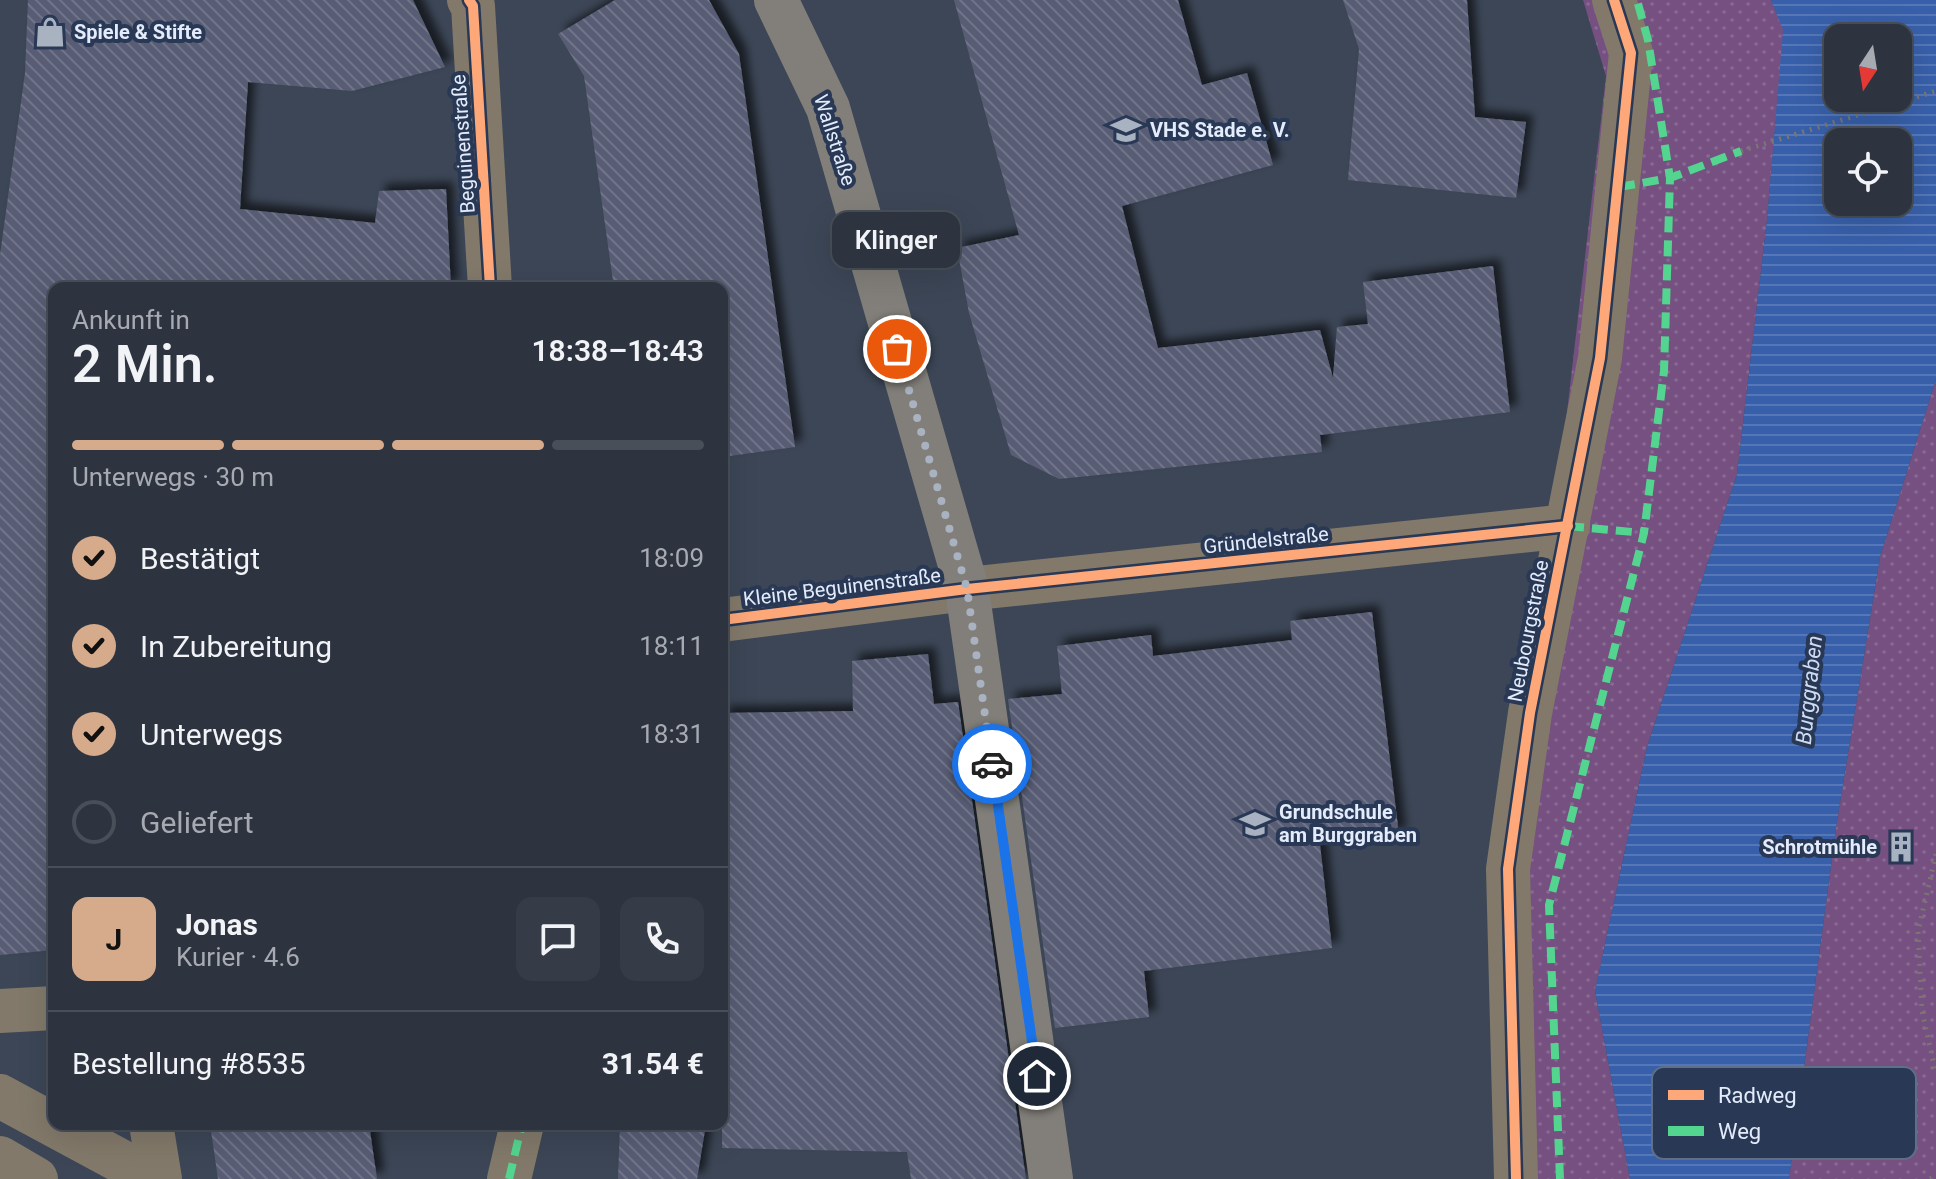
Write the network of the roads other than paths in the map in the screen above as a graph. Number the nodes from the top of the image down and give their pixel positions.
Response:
1 (469, 0) edge
2 (776, 0) edge
3 (1614, 0) edge
4 (490, 282) edge
5 (1568, 526) junction
6 (967, 589) junction
7 (728, 619) edge
8 (48, 1008) edge
9 (0, 1011) edge
10 (0, 1096) edge
11 (48, 1121) edge
12 (64, 1130) edge
13 (152, 1130) edge
14 (521, 1130) edge
15 (0, 1158) edge
16 (36, 1179) edge
17 (157, 1179) edge
18 (509, 1179) edge
19 (1051, 1179) edge
20 (1516, 1179) edge

1 - 4 street, Beguinenstraße
2 - 6 main road, Wallstraße
3 - 5 street, Neubourgstraße
5 - 6 street, Gründelstraße
5 - 20 street, Neubourgstraße
6 - 7 street, Kleine Beguinenstraße
6 - 19 main road, Wallstraße
8 - 9 street
10 - 11 street
12 - 17 street
13 - 17 street
14 - 18 street
15 - 16 street

